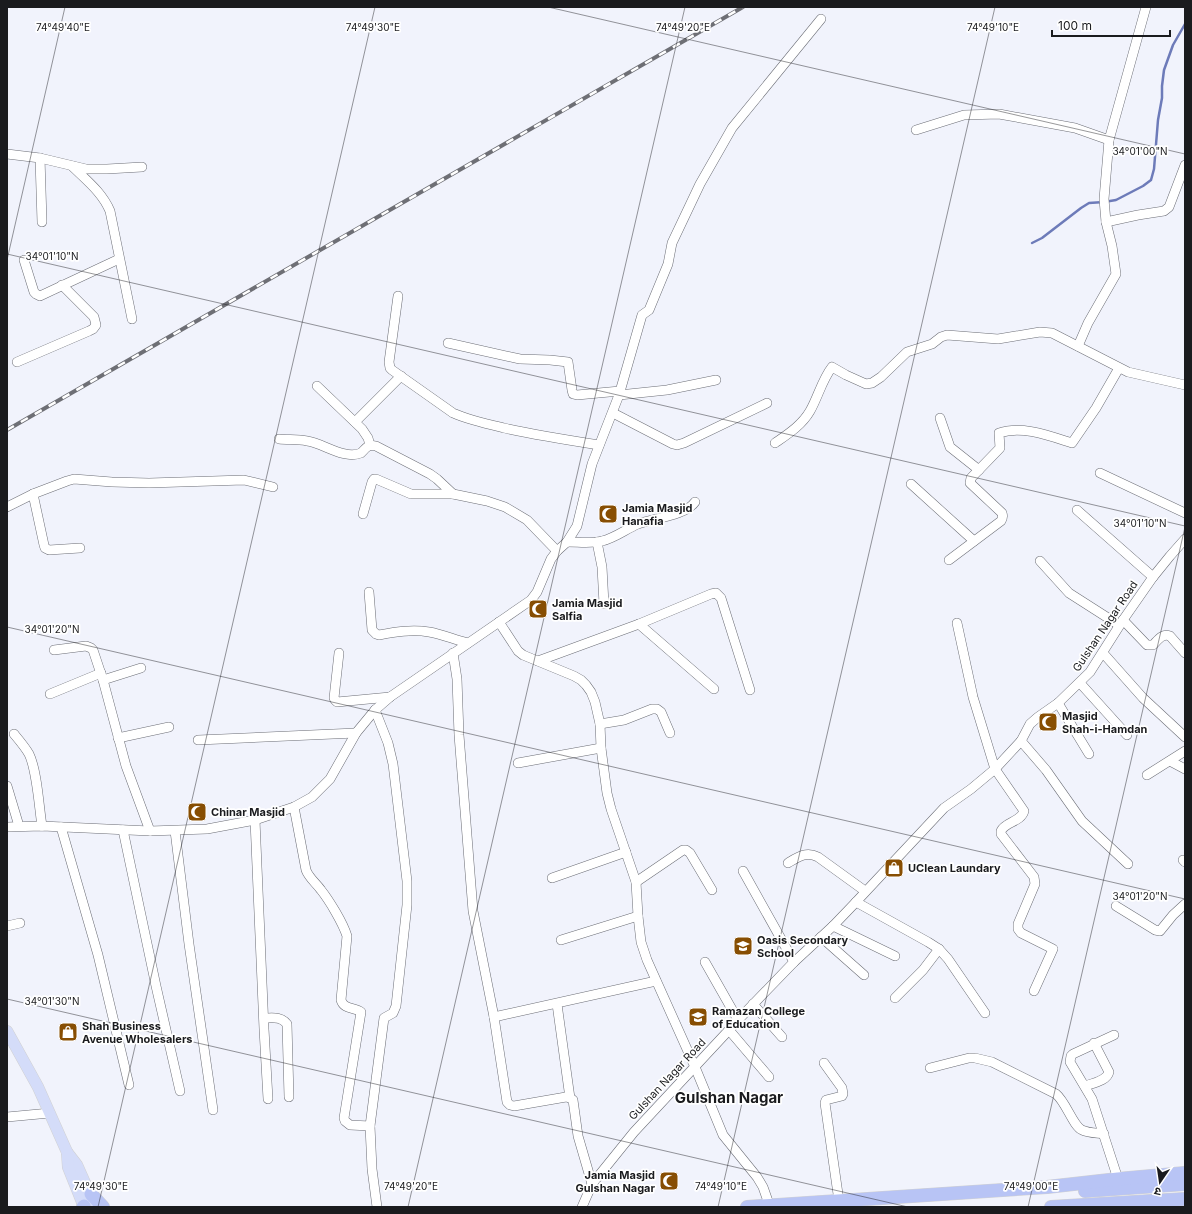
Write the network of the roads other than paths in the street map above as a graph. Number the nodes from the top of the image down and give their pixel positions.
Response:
1 (1146, 7) edge
2 (821, 19) dead end
3 (916, 130) dead end
4 (1109, 140) junction
5 (7, 154) edge
6 (40, 158) junction
7 (1185, 165) edge
8 (72, 166) junction
9 (142, 167) dead end
10 (42, 222) dead end
11 (1106, 222) junction
12 (119, 259) junction
13 (24, 260) dead end
14 (62, 285) junction
15 (398, 296) dead end
16 (132, 319) dead end
17 (448, 343) dead end
18 (1078, 346) junction
19 (17, 362) dead end
20 (1119, 368) junction
21 (401, 376) junction
22 (716, 380) dead end
23 (1185, 385) edge
24 (317, 386) dead end
25 (620, 393) junction
26 (767, 403) dead end
27 (613, 413) junction
28 (940, 418) dead end
29 (355, 422) junction
30 (279, 439) dead end
31 (775, 443) dead end
32 (370, 445) junction
33 (599, 445) junction
34 (979, 470) junction
35 (1100, 473) dead end
36 (911, 484) dead end
37 (273, 487) dead end
38 (34, 494) junction
39 (453, 494) junction
40 (695, 502) dead end
41 (7, 507) edge
42 (1077, 510) dead end
43 (1185, 513) edge
44 (363, 514) dead end
45 (1185, 539) edge
46 (974, 541) junction
47 (568, 542) junction
48 (597, 542) junction
49 (80, 548) dead end
50 (557, 551) junction
51 (949, 560) dead end
52 (1040, 561) dead end
53 (1153, 577) junction
54 (369, 592) dead end
55 (604, 604) dead end
56 (499, 622) junction
57 (957, 623) dead end
58 (1121, 623) junction
59 (639, 624) junction
60 (468, 643) junction
61 (54, 650) dead end
62 (339, 653) dead end
63 (453, 653) junction
64 (1103, 653) junction
65 (1185, 653) edge
66 (538, 661) junction
67 (141, 668) dead end
68 (102, 676) junction
69 (1080, 683) junction
70 (714, 689) dead end
71 (750, 690) dead end
72 (50, 694) dead end
73 (390, 697) junction
74 (1058, 703) junction
75 (375, 710) junction
76 (600, 724) junction
77 (169, 727) dead end
78 (670, 732) dead end
79 (356, 733) junction
80 (14, 734) dead end
81 (1127, 735) dead end
82 (1185, 737) edge
83 (118, 738) junction
84 (198, 740) dead end
85 (1021, 741) junction
86 (601, 748) junction
87 (1185, 751) edge
88 (1089, 754) dead end
89 (1170, 761) junction
90 (518, 763) dead end
91 (995, 769) junction
92 (1185, 769) edge
93 (1147, 776) dead end
94 (7, 786) edge
95 (294, 807) junction
96 (255, 820) junction
97 (19, 826) junction
98 (42, 826) junction
99 (7, 827) edge
100 (61, 827) junction
101 (123, 830) junction
102 (150, 831) junction
103 (175, 831) junction
104 (626, 852) junction
105 (788, 863) dead end
106 (1128, 864) dead end
107 (742, 871) dead end
108 (552, 878) dead end
109 (636, 882) junction
110 (712, 890) dead end
111 (865, 891) junction
112 (856, 902) junction
113 (1185, 904) edge
114 (1116, 906) dead end
115 (638, 916) junction
116 (20, 923) dead end
117 (7, 926) edge
118 (833, 926) junction
119 (821, 937) junction
120 (561, 940) dead end
121 (939, 949) junction
122 (895, 956) dead end
123 (705, 962) dead end
124 (794, 962) junction
125 (864, 975) dead end
126 (656, 981) junction
127 (1034, 991) dead end
128 (895, 998) dead end
129 (557, 1004) junction
130 (754, 1004) junction
131 (985, 1013) dead end
132 (494, 1017) junction
133 (264, 1018) junction
134 (738, 1020) junction
135 (729, 1030) junction
136 (7, 1031) edge
137 (1114, 1035) dead end
138 (782, 1037) dead end
139 (1094, 1043) junction
140 (824, 1063) dead end
141 (695, 1067) junction
142 (930, 1068) dead end
143 (769, 1077) dead end
144 (130, 1085) dead end
145 (1085, 1086) junction
146 (180, 1091) dead end
147 (289, 1097) dead end
148 (570, 1098) junction
149 (268, 1099) dead end
150 (213, 1110) dead end
151 (50, 1113) junction
152 (7, 1117) edge
153 (370, 1126) junction
154 (1104, 1134) junction
155 (67, 1152) junction
156 (1185, 1173) edge
157 (1118, 1179) junction
158 (592, 1184) junction
159 (1185, 1184) edge
160 (91, 1194) junction
161 (1185, 1199) edge
162 (839, 1201) junction
163 (770, 1206) edge
164 (1065, 1206) edge
165 (84, 1207) edge
166 (96, 1207) edge
167 (103, 1207) edge
168 (377, 1207) edge
169 (582, 1207) edge
170 (747, 1207) edge
171 (880, 1207) edge
172 (1051, 1207) edge

1 - 4 street
2 - 25 street
3 - 4 street
4 - 11 street
5 - 6 street
6 - 8 street
6 - 10 street
7 - 11 street
8 - 9 street
8 - 12 street
11 - 18 street
12 - 14 street
12 - 16 street
13 - 14 street
14 - 19 street
15 - 21 street
17 - 25 street
18 - 20 street
18 - 31 street
20 - 23 street
20 - 34 street
21 - 29 street
21 - 33 street
22 - 25 street
24 - 29 street
25 - 27 street
26 - 27 street
27 - 33 street
28 - 34 street
29 - 32 street
30 - 32 street
32 - 39 street
33 - 47 street
34 - 46 street
35 - 43 street
36 - 46 street
37 - 38 street
38 - 41 street
38 - 49 street
39 - 44 street
39 - 50 street
40 - 48 street
42 - 53 street
45 - 53 street, Gulshan Nagar Road
46 - 51 street
47 - 48 street
47 - 50 street
48 - 55 street
50 - 56 street
52 - 58 street
53 - 58 street, Gulshan Nagar Road
54 - 60 street
56 - 60 street
56 - 66 street
57 - 91 street
58 - 64 street, Gulshan Nagar Road
58 - 65 street
59 - 66 street
59 - 70 street
59 - 71 street
60 - 63 street
61 - 68 street
62 - 73 street
63 - 73 street
63 - 132 street
64 - 69 street, Gulshan Nagar Road
64 - 82 street
66 - 76 street
67 - 68 street
68 - 72 street
68 - 83 street
69 - 74 street, Gulshan Nagar Road
69 - 81 street
73 - 75 street
74 - 85 street, Gulshan Nagar Road
74 - 88 street
75 - 79 street
75 - 153 street
76 - 78 street
76 - 86 street
77 - 83 street
79 - 84 street
79 - 95 street
80 - 98 street
83 - 102 street
85 - 91 street, Gulshan Nagar Road
85 - 106 street
86 - 90 street
86 - 104 street
87 - 89 street
89 - 92 street
89 - 93 street
91 - 111 street, Gulshan Nagar Road
91 - 127 street
94 - 97 street
95 - 96 street
95 - 153 street
96 - 103 street
96 - 133 street
97 - 98 street
97 - 99 street
98 - 100 street
100 - 101 street
100 - 144 street
101 - 102 street
101 - 146 street
102 - 103 street
103 - 150 street
104 - 108 street
104 - 109 street
105 - 111 street
107 - 124 street
109 - 110 street
109 - 115 street
111 - 112 street, Gulshan Nagar Road
112 - 118 street, Gulshan Nagar Road
112 - 121 street
113 - 114 street
115 - 120 street
115 - 126 street
116 - 117 street
118 - 119 street, Gulshan Nagar Road
118 - 122 street
119 - 124 street, Gulshan Nagar Road
119 - 125 street
121 - 128 street
121 - 131 street
123 - 134 street
124 - 130 street, Gulshan Nagar Road
126 - 129 street
126 - 141 street
129 - 132 street
129 - 148 street
130 - 134 street, Gulshan Nagar Road
130 - 138 street
132 - 148 street
133 - 147 street
133 - 149 street
134 - 135 street, Gulshan Nagar Road
135 - 141 street, Gulshan Nagar Road
135 - 143 street
136 - 151 main road
137 - 139 street
139 - 145 street
139 - 145 street
140 - 162 street
141 - 158 street, Gulshan Nagar Road
141 - 163 street
142 - 154 street
145 - 154 street
148 - 158 street
151 - 152 street
151 - 155 main road
153 - 168 street
154 - 157 street
155 - 160 main road
155 - 165 main road
156 - 157 highway
157 - 162 highway
158 - 169 street, Gulshan Nagar Road
159 - 171 highway
160 - 166 main road
160 - 167 highway
161 - 164 highway
162 - 163 highway
163 - 170 highway
164 - 172 highway

